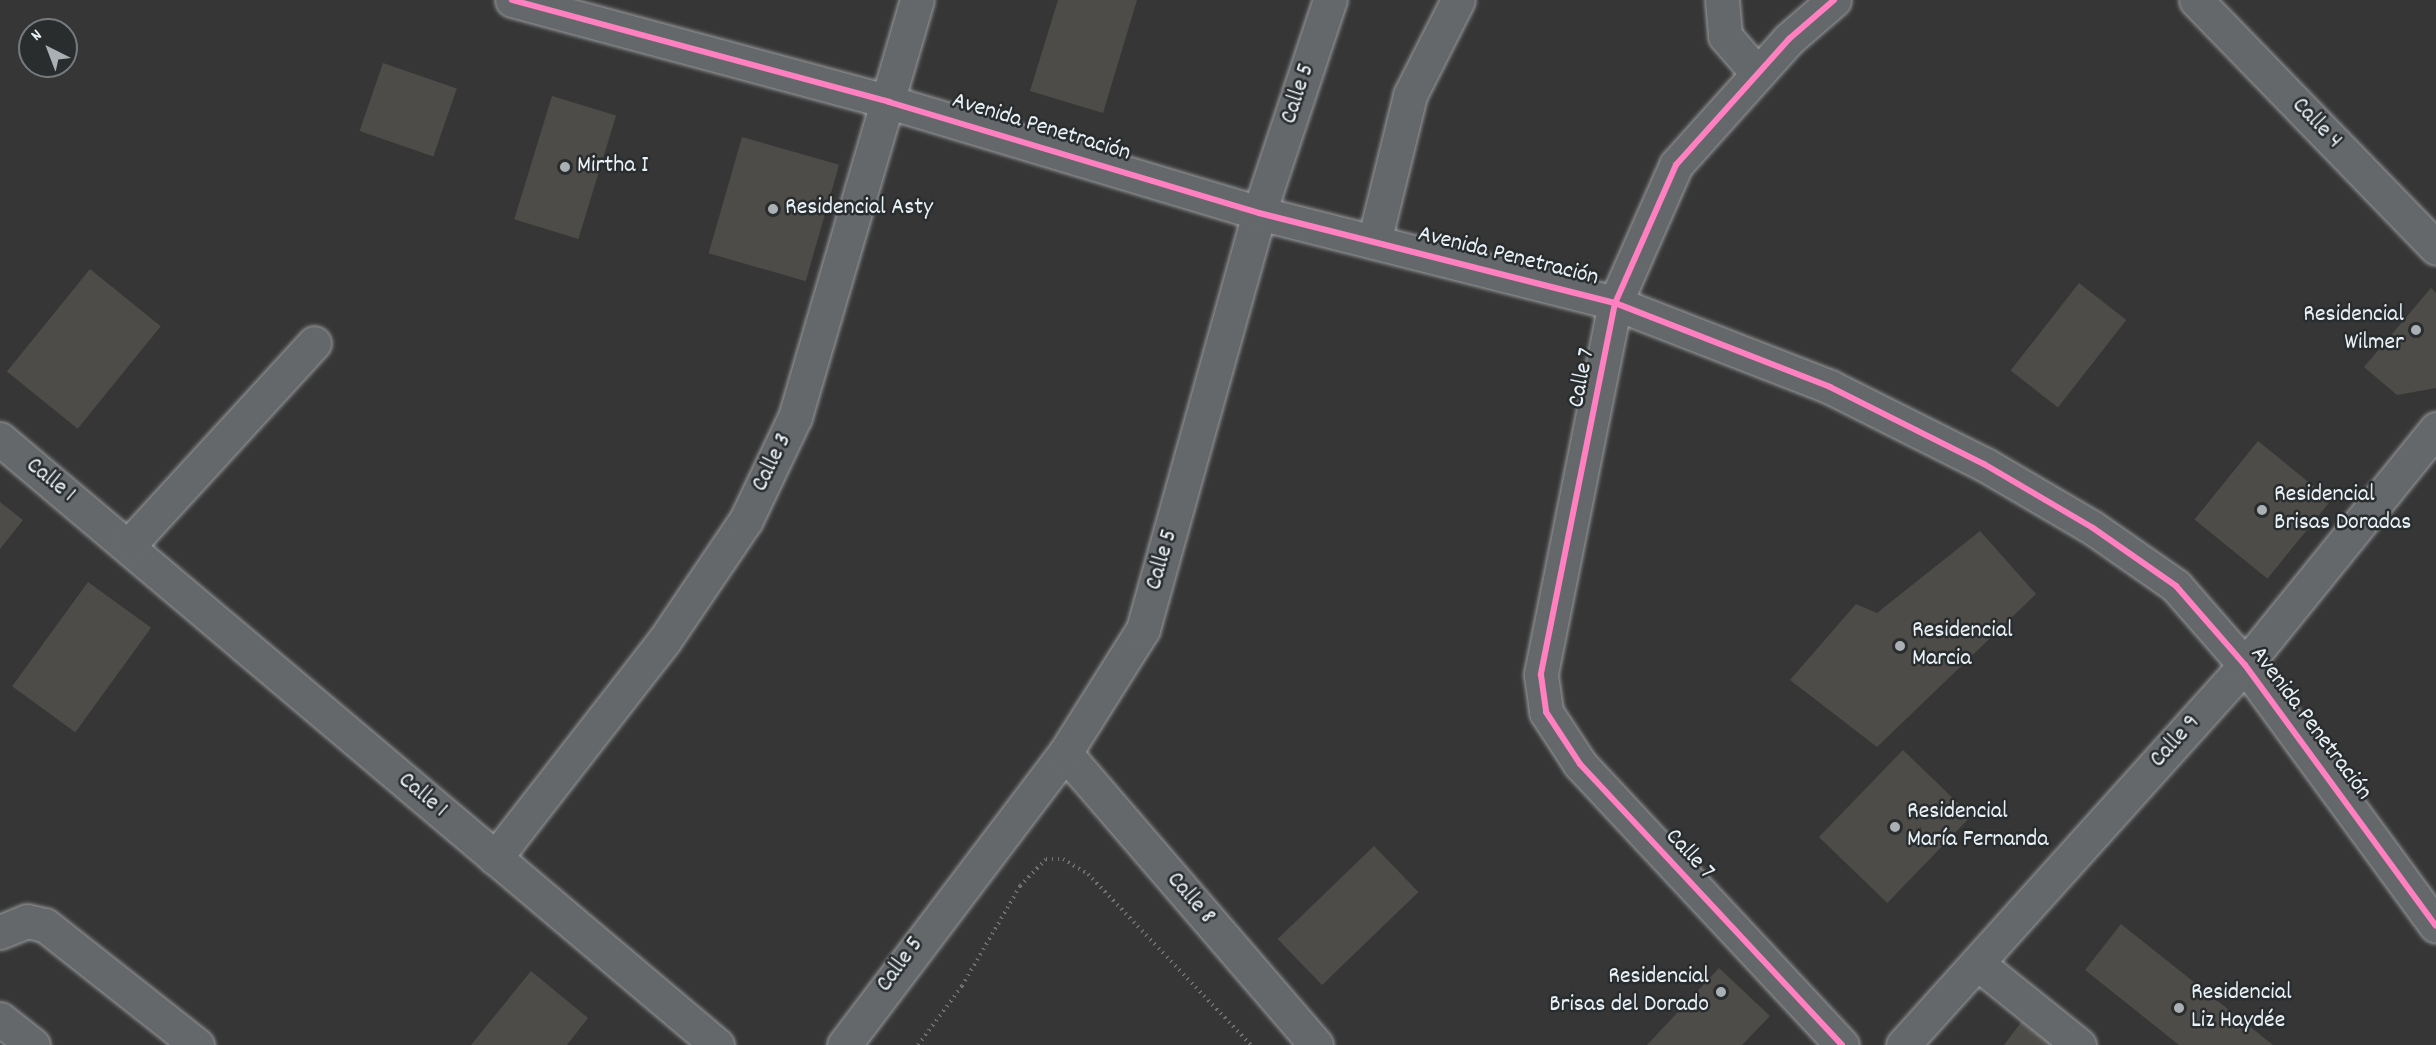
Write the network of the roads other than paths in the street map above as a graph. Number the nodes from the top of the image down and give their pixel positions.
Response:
1 (512, 0) edge
2 (917, 0) edge
3 (1330, 0) edge
4 (1458, 0) edge
5 (1722, 0) edge
6 (1834, 0) edge
7 (2196, 0) edge
8 (1758, 74) junction
9 (889, 102) junction
10 (1259, 213) junction
11 (1374, 242) junction
12 (2436, 248) edge
13 (1615, 303) junction
14 (314, 343) dead end
15 (2436, 429) edge
16 (0, 440) edge
17 (129, 545) junction
18 (2245, 665) junction
19 (1065, 753) junction
20 (495, 858) junction
21 (2436, 926) edge
22 (0, 932) edge
23 (1977, 963) junction
24 (0, 1019) edge
25 (33, 1045) edge
26 (197, 1045) edge
27 (717, 1045) edge
28 (844, 1045) edge
29 (1316, 1045) edge
30 (1842, 1045) edge
31 (1903, 1045) edge
32 (2079, 1045) edge

1 - 9 street, Avenida Penetración
2 - 9 street, Calle 3
3 - 10 street, Calle 5
4 - 11 street
5 - 8 street
6 - 8 street, Calle 7
7 - 12 street, Calle 4
8 - 13 street, Calle 7
9 - 10 street, Avenida Penetración
9 - 20 street, Calle 3
10 - 11 street, Avenida Penetración
10 - 19 street, Calle 5
11 - 13 street, Avenida Penetración
13 - 18 street, Avenida Penetración
13 - 30 street, Calle 7
14 - 17 street
15 - 18 street, Calle 9
16 - 17 street, Calle 1
17 - 20 street, Calle 1
18 - 21 street, Avenida Penetración
18 - 23 street, Calle 9
19 - 28 street, Calle 5
19 - 29 street, Calle 8
20 - 27 street, Calle 1
22 - 26 street
23 - 31 street, Calle 9
23 - 32 street
24 - 25 street

